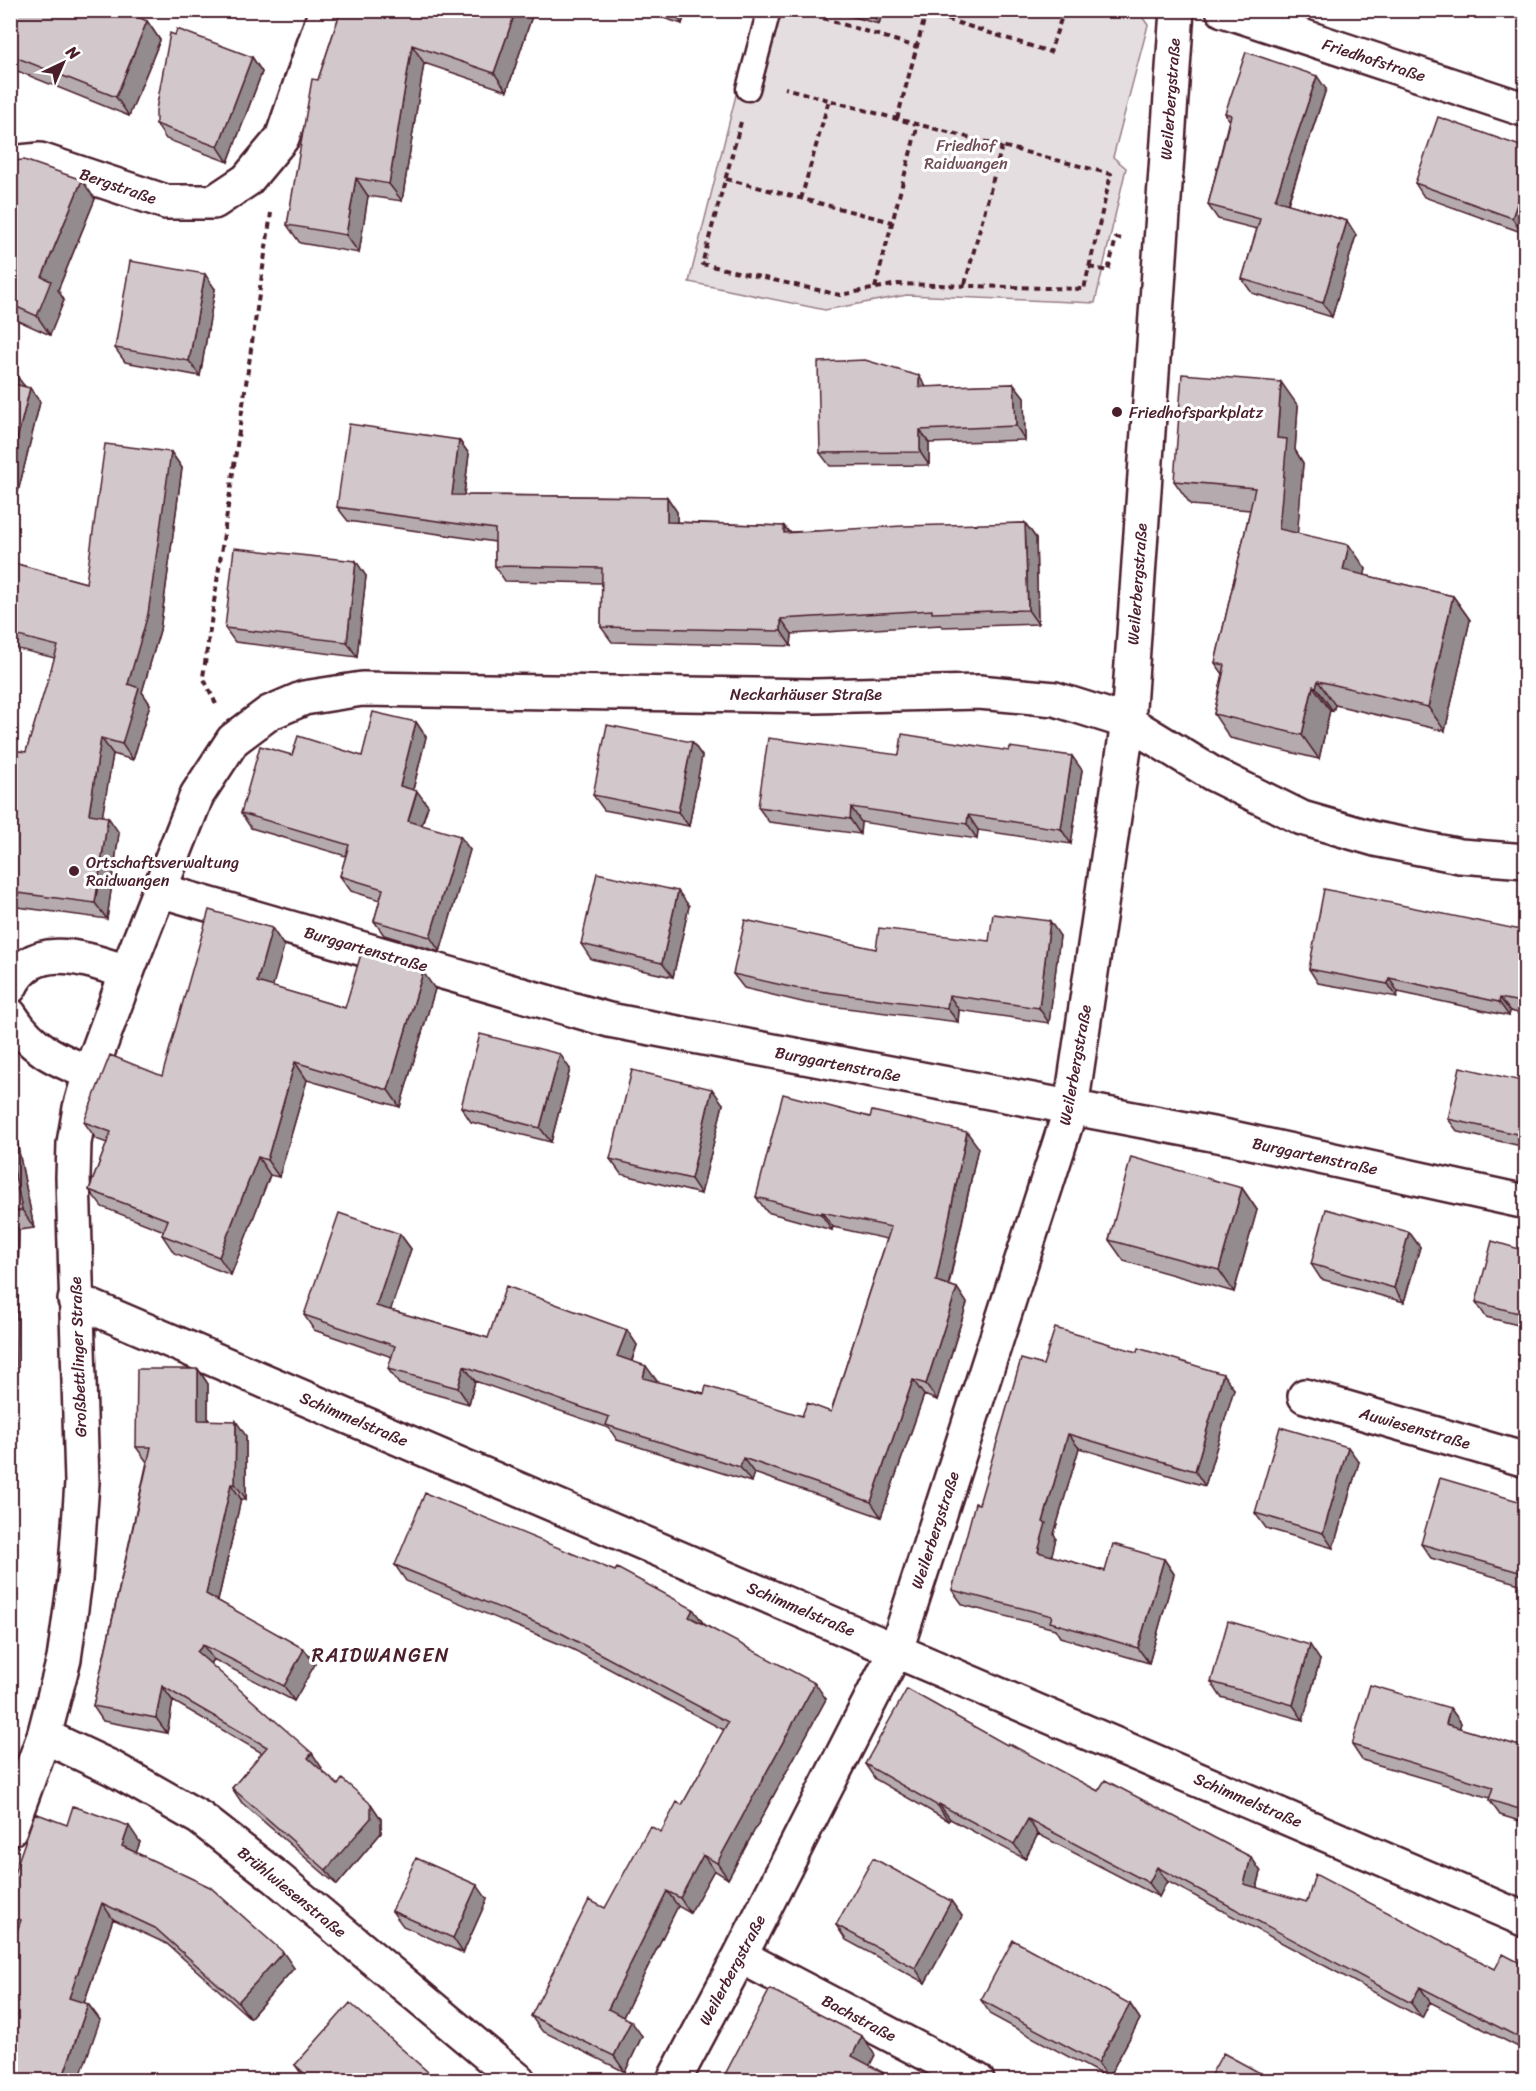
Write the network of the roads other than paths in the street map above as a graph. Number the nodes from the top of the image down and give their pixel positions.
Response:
1 (327, 10) edge
2 (769, 10) edge
3 (1177, 10) edge
4 (1223, 10) edge
5 (748, 93) road end
6 (1526, 110) edge
7 (10, 163) edge
8 (1128, 722) junction
9 (1526, 861) edge
10 (159, 890) junction
11 (127, 972) junction
12 (10, 987) edge
13 (10, 1015) edge
14 (90, 1073) junction
15 (1071, 1108) junction
16 (1526, 1202) edge
17 (75, 1300) junction
18 (1305, 1396) dead end
19 (1526, 1460) edge
20 (896, 1650) junction
21 (44, 1736) junction
22 (10, 1828) edge
23 (1526, 1920) edge
24 (740, 1956) junction
25 (518, 2080) edge
26 (674, 2080) edge
27 (977, 2080) edge

1 - 7 street, Bergstraße
2 - 5 lane
3 - 8 street, Weilerbergstraße
4 - 6 street, Friedhofstraße
8 - 9 street, Neckarhäuser Straße
8 - 10 street, Neckarhäuser Straße
8 - 15 street, Weilerbergstraße
10 - 11 street, Großbettlinger Straße
10 - 15 street, Burggartenstraße
11 - 12 street
11 - 14 street, Großbettlinger Straße
13 - 14 street
14 - 17 street, Großbettlinger Straße
15 - 16 street, Burggartenstraße
15 - 20 street, Weilerbergstraße
17 - 20 street, Schimmelstraße
17 - 21 street, Großbettlinger Straße
18 - 19 street, Auwiesenstraße
20 - 23 street, Schimmelstraße
20 - 24 street, Weilerbergstraße
21 - 22 street, Großbettlinger Straße
21 - 25 street, Brühlwiesenstraße
24 - 26 street, Weilerbergstraße
24 - 27 street, Bachstraße

